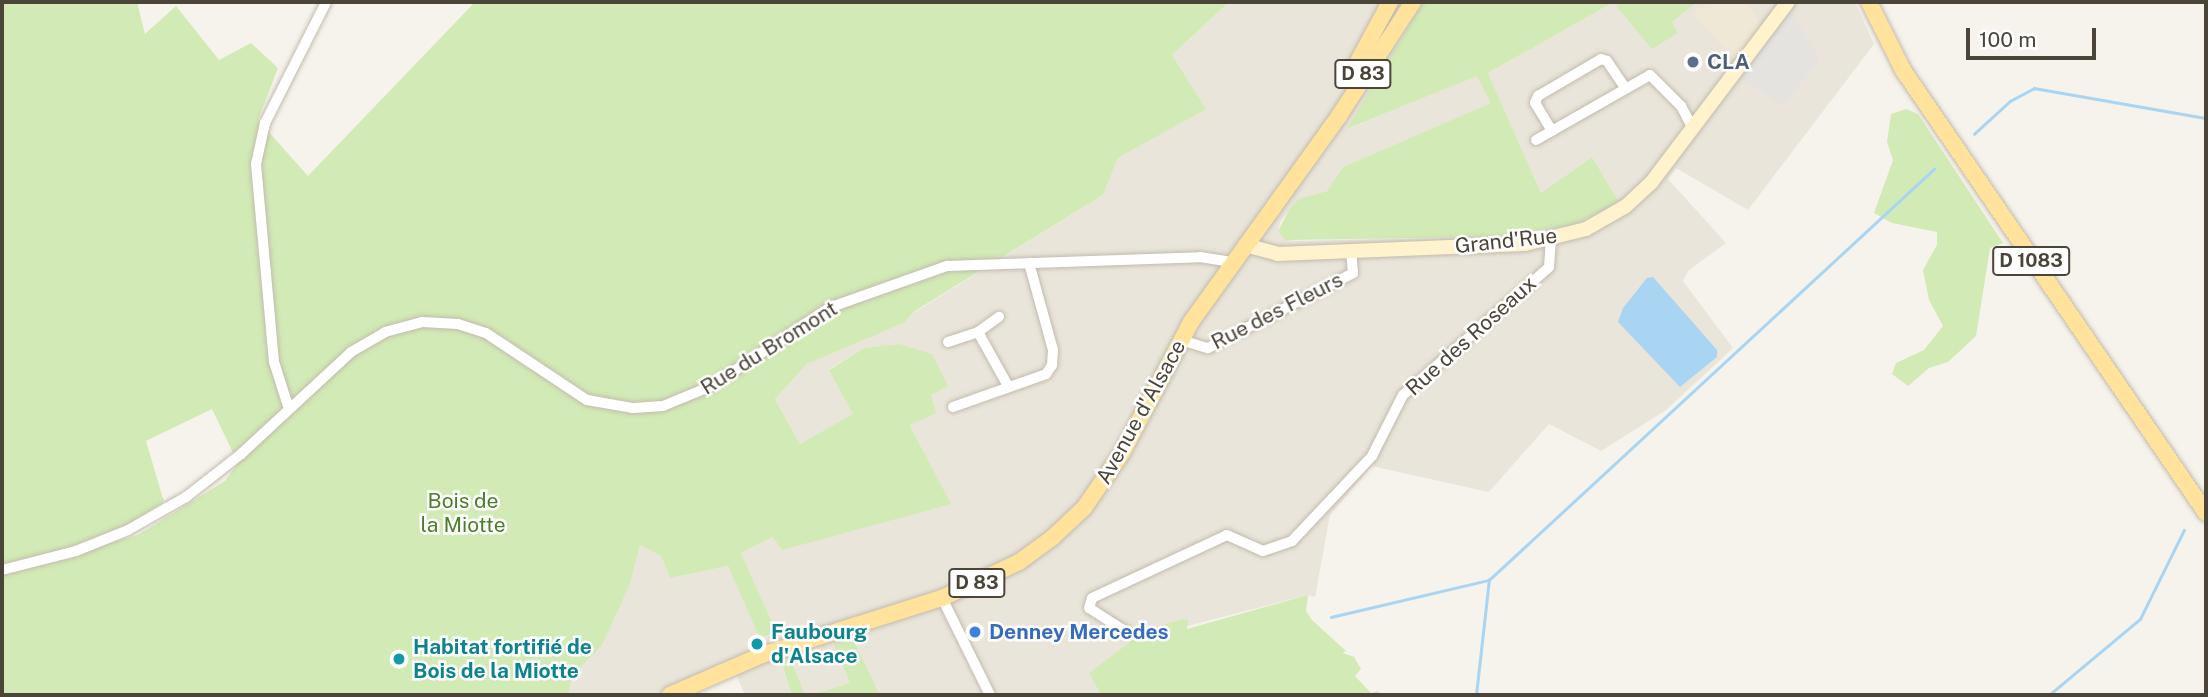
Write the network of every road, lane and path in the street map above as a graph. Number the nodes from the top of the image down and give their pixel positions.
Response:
1 (326, 2) edge
2 (1390, 2) edge
3 (1413, 2) edge
4 (1788, 2) edge
5 (1869, 2) edge
6 (1625, 88) junction
7 (1693, 130) junction
8 (1552, 131) junction
9 (1536, 140) dead end
10 (1316, 146) junction
11 (1551, 240) junction
12 (1245, 245) junction
13 (1351, 251) junction
14 (1233, 262) junction
15 (1029, 263) junction
16 (999, 317) dead end
17 (978, 332) junction
18 (1181, 340) junction
19 (948, 342) dead end
20 (1008, 386) junction
21 (953, 407) dead end
22 (289, 409) junction
23 (2206, 513) edge
24 (2, 570) edge
25 (942, 598) junction
26 (1128, 633) dead end
27 (670, 695) edge
28 (990, 695) edge

1 - 22 street
2 - 10 main road, Avenue d'Alsace / D 83
3 - 10 main road, Avenue d'Alsace / D 83
4 - 7 street, Grand'Rue
5 - 23 main road, D 1083
6 - 7 street
6 - 8 street
6 - 8 street
7 - 11 street, Grand'Rue
8 - 9 street
10 - 12 main road, Avenue d'Alsace / D 83
11 - 13 street, Grand'Rue
11 - 26 street, Rue des Roseaux
12 - 13 street, Grand'Rue
12 - 14 main road, Avenue d'Alsace / D 83
13 - 18 street, Rue des Fleurs
14 - 15 street, Rue du Bromont
14 - 18 main road, Avenue d'Alsace / D 83
15 - 20 street
15 - 22 street, Rue du Bromont
16 - 17 street
17 - 19 street
17 - 20 street
18 - 25 main road, Avenue d'Alsace / D 83
20 - 21 street
22 - 24 street, Rue du Bromont
25 - 27 main road, Avenue d'Alsace / D 83
25 - 28 street

